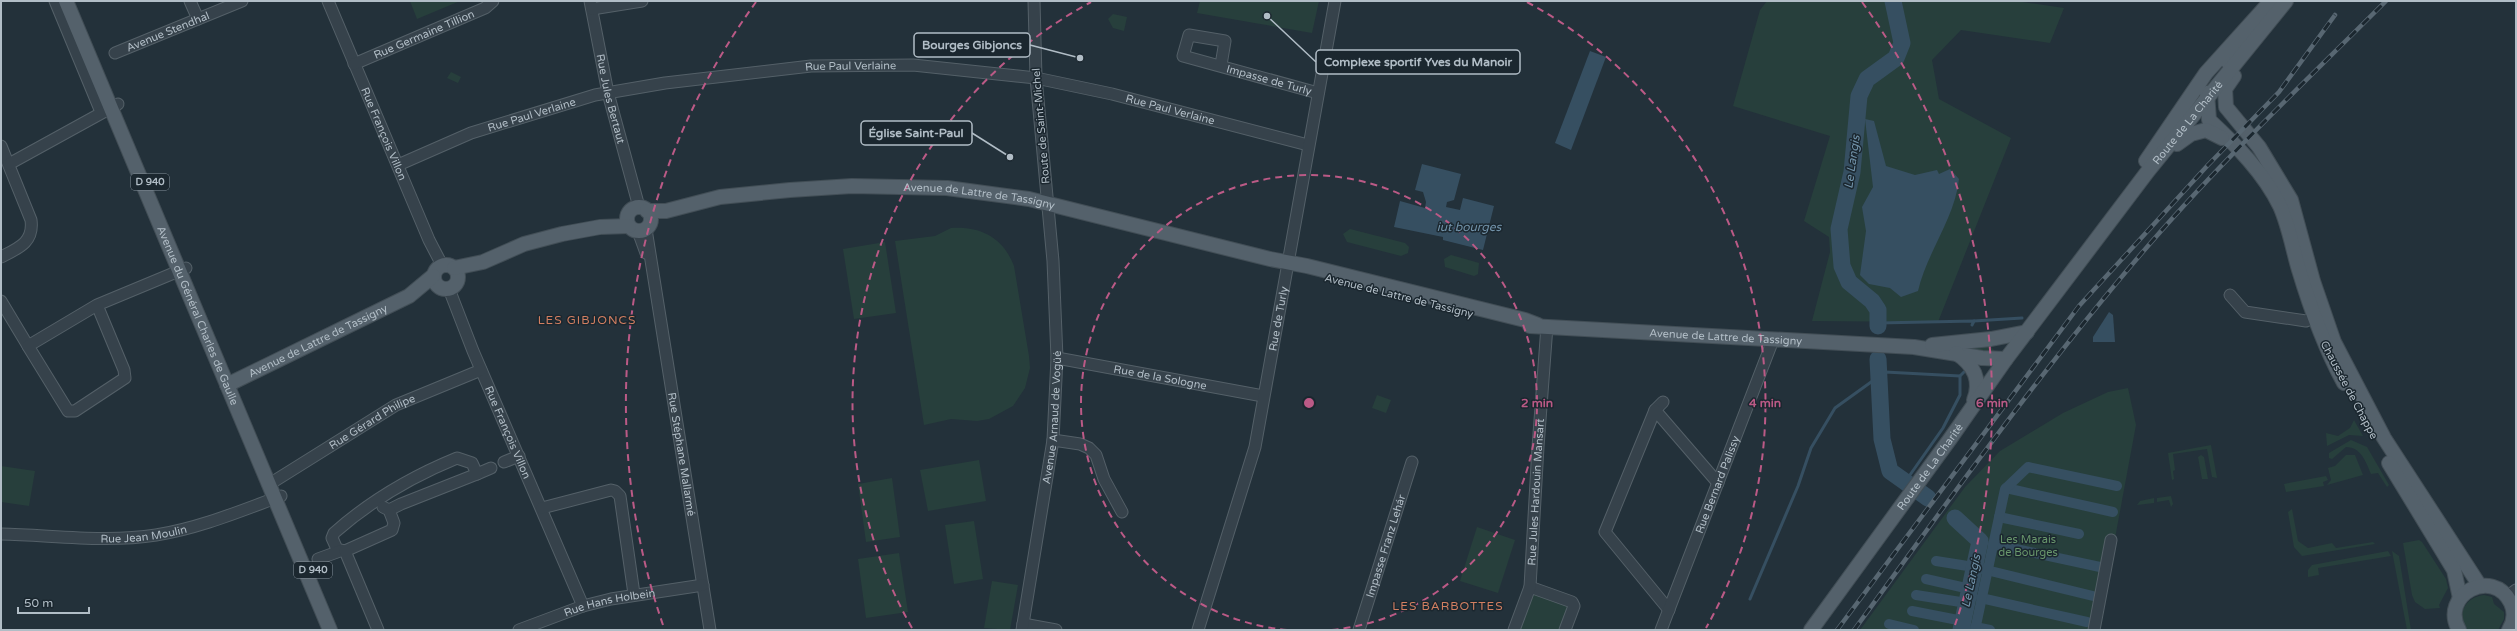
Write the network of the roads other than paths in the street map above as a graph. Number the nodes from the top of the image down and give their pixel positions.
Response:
1 (55, 1) edge
2 (66, 1) edge
3 (75, 1) edge
4 (190, 1) edge
5 (242, 1) edge
6 (328, 1) edge
7 (492, 1) edge
8 (642, 1) edge
9 (1034, 1) edge
10 (1335, 1) edge
11 (2278, 3) edge
12 (591, 5) edge
13 (198, 20) junction
14 (2248, 27) junction
15 (115, 53) dead end
16 (354, 64) junction
17 (1221, 65) dead end
18 (1036, 78) junction
19 (608, 93) junction
20 (1318, 94) junction
21 (2207, 98) junction
22 (110, 108) junction
23 (2203, 113) junction
24 (2172, 122) junction
25 (1308, 145) junction
26 (1, 146) edge
27 (9, 164) junction
28 (398, 165) junction
29 (2259, 173) junction
30 (2278, 177) junction
31 (1047, 204) junction
32 (639, 216) junction
33 (2093, 246) junction
34 (1, 257) edge
35 (1287, 263) junction
36 (183, 270) junction
37 (446, 278) junction
38 (2230, 295) dead end
39 (1, 302) edge
40 (97, 305) junction
41 (2313, 318) junction
42 (1542, 326) junction
43 (2027, 332) junction
44 (1991, 339) junction
45 (1773, 340) junction
46 (28, 346) junction
47 (1914, 347) junction
48 (1956, 353) junction
49 (1057, 358) junction
50 (2006, 359) junction
51 (481, 370) junction
52 (230, 383) junction
53 (1263, 396) junction
54 (1971, 407) junction
55 (1053, 440) junction
56 (519, 456) junction
57 (504, 462) dead end
58 (1412, 462) dead end
59 (490, 468) dead end
60 (477, 474) junction
61 (271, 482) junction
62 (1718, 483) junction
63 (277, 497) junction
64 (376, 503) junction
65 (542, 508) junction
66 (389, 510) junction
67 (1122, 512) dead end
68 (1, 534) edge
69 (2111, 540) dead end
70 (342, 551) junction
71 (318, 559) dead end
72 (703, 585) junction
73 (2480, 586) junction
74 (1530, 587) junction
75 (2512, 593) edge
76 (634, 594) junction
77 (2460, 598) junction
78 (583, 606) junction
79 (1669, 610) junction
80 (2515, 613) edge
81 (1022, 627) edge
82 (2512, 629) edge
83 (330, 630) edge
84 (338, 630) edge
85 (378, 630) edge
86 (519, 630) edge
87 (710, 630) edge
88 (1056, 630) edge
89 (1198, 630) edge
90 (1359, 630) edge
91 (1514, 630) edge
92 (1565, 630) edge
93 (1661, 630) edge
94 (1811, 630) edge
95 (2094, 630) edge
96 (2459, 630) edge

1 - 22 street
2 - 22 main road, Avenue du Général Charles de Gaulle / D 940
3 - 22 main road, Avenue du Général Charles de Gaulle / D 940
4 - 13 street
5 - 13 street, Avenue Stendhal
6 - 16 street, Rue François Villon
7 - 16 street, Rue Germaine Tillion
8 - 12 street
9 - 18 street, Route de Saint-Michel
10 - 20 street, Rue de Turly
11 - 14 main road, Route de La Charité
11 - 21 main road, Route de La Charité
11 - 30 main road, Chaussée de Chappe
12 - 19 street, Rue Jules Bertaut
13 - 15 street, Avenue Stendhal
14 - 21 main road
14 - 24 main road, Route de La Charité
16 - 28 street, Rue François Villon
17 - 20 street, Impasse de Turly
18 - 19 street, Rue Paul Verlaine
18 - 25 street, Rue Paul Verlaine
18 - 31 street, Route de Saint-Michel
19 - 28 street, Rue Paul Verlaine
19 - 32 street, Rue Jules Bertaut
20 - 25 street, Rue de Turly
21 - 23 main road, Route de La Charité
22 - 27 street
22 - 36 main road, Avenue du Général Charles de Gaulle / D 940
23 - 24 main road
23 - 29 main road, Chaussée de Chappe
23 - 30 main road, Chaussée de Chappe
23 - 33 main road, Route de La Charité
24 - 33 main road, Route de La Charité
25 - 35 street, Rue de Turly
26 - 27 street
27 - 34 street
28 - 37 street, Rue François Villon
29 - 33 main road, Chaussée de Chappe
29 - 41 main road, Chaussée de Chappe
30 - 73 main road, Chaussée de Chappe
31 - 32 main road, Avenue de Lattre de Tassigny
31 - 35 main road, Avenue de Lattre de Tassigny
31 - 49 street, Avenue Arnaud de Vogüé
32 - 37 main road, Avenue de Lattre de Tassigny
32 - 72 street, Rue Stéphane Mallarmé
33 - 43 main road, Route de La Charité
35 - 42 main road, Avenue de Lattre de Tassigny
35 - 53 street, Rue de Turly
36 - 40 street
36 - 52 main road, Avenue du Général Charles de Gaulle / D 940
37 - 51 street, Rue François Villon
37 - 52 main road, Avenue de Lattre de Tassigny
38 - 41 street
39 - 46 street
40 - 46 street
40 - 46 street
41 - 77 main road, Chaussée de Chappe
42 - 45 main road, Avenue de Lattre de Tassigny
42 - 74 street, Rue Jules Hardouin Mansart
43 - 44 main road, Avenue de Lattre de Tassigny
43 - 50 main road, Route de La Charité
44 - 47 main road, Avenue de Lattre de Tassigny
44 - 50 main road
45 - 47 main road, Avenue de Lattre de Tassigny
45 - 62 street, Rue Bernard Palissy
47 - 48 main road, Avenue de Lattre de Tassigny
48 - 50 main road, Avenue de Lattre de Tassigny
48 - 54 main road
49 - 53 street, Rue de la Sologne
49 - 55 street, Avenue Arnaud de Vogüé
50 - 54 main road, Route de La Charité
51 - 56 street, Rue François Villon
51 - 61 street, Rue Gérard Philipe
52 - 61 main road, Avenue du Général Charles de Gaulle / D 940
53 - 89 street, Rue de Turly
54 - 94 main road, Route de La Charité
55 - 67 street
55 - 81 street, Avenue Arnaud de Vogüé
56 - 57 street
56 - 65 street, Rue François Villon
58 - 90 street, Impasse Franz Lehár
59 - 60 street
60 - 64 street
60 - 66 street
61 - 63 main road, Avenue du Général Charles de Gaulle / D 940
62 - 79 street, Rue Bernard Palissy
62 - 79 street
63 - 68 street, Rue Jean Moulin
63 - 83 main road, Avenue du Général Charles de Gaulle / D 940
63 - 84 main road, Avenue du Général Charles de Gaulle / D 940
64 - 66 street
64 - 70 street
65 - 76 street
65 - 78 street, Rue François Villon
66 - 70 street
69 - 95 street
70 - 71 street
70 - 85 street
72 - 76 street, Rue Hans Holbein
72 - 87 street, Rue Stéphane Mallarmé
73 - 75 main road
73 - 77 main road
74 - 91 street, Rue Jules Hardouin Mansart
74 - 92 street
75 - 80 main road
76 - 78 street, Rue Hans Holbein
77 - 96 main road, Chaussée de Chappe
78 - 86 street, Rue Hans Holbein
79 - 93 street, Rue Bernard Palissy
80 - 82 main road
81 - 88 street

